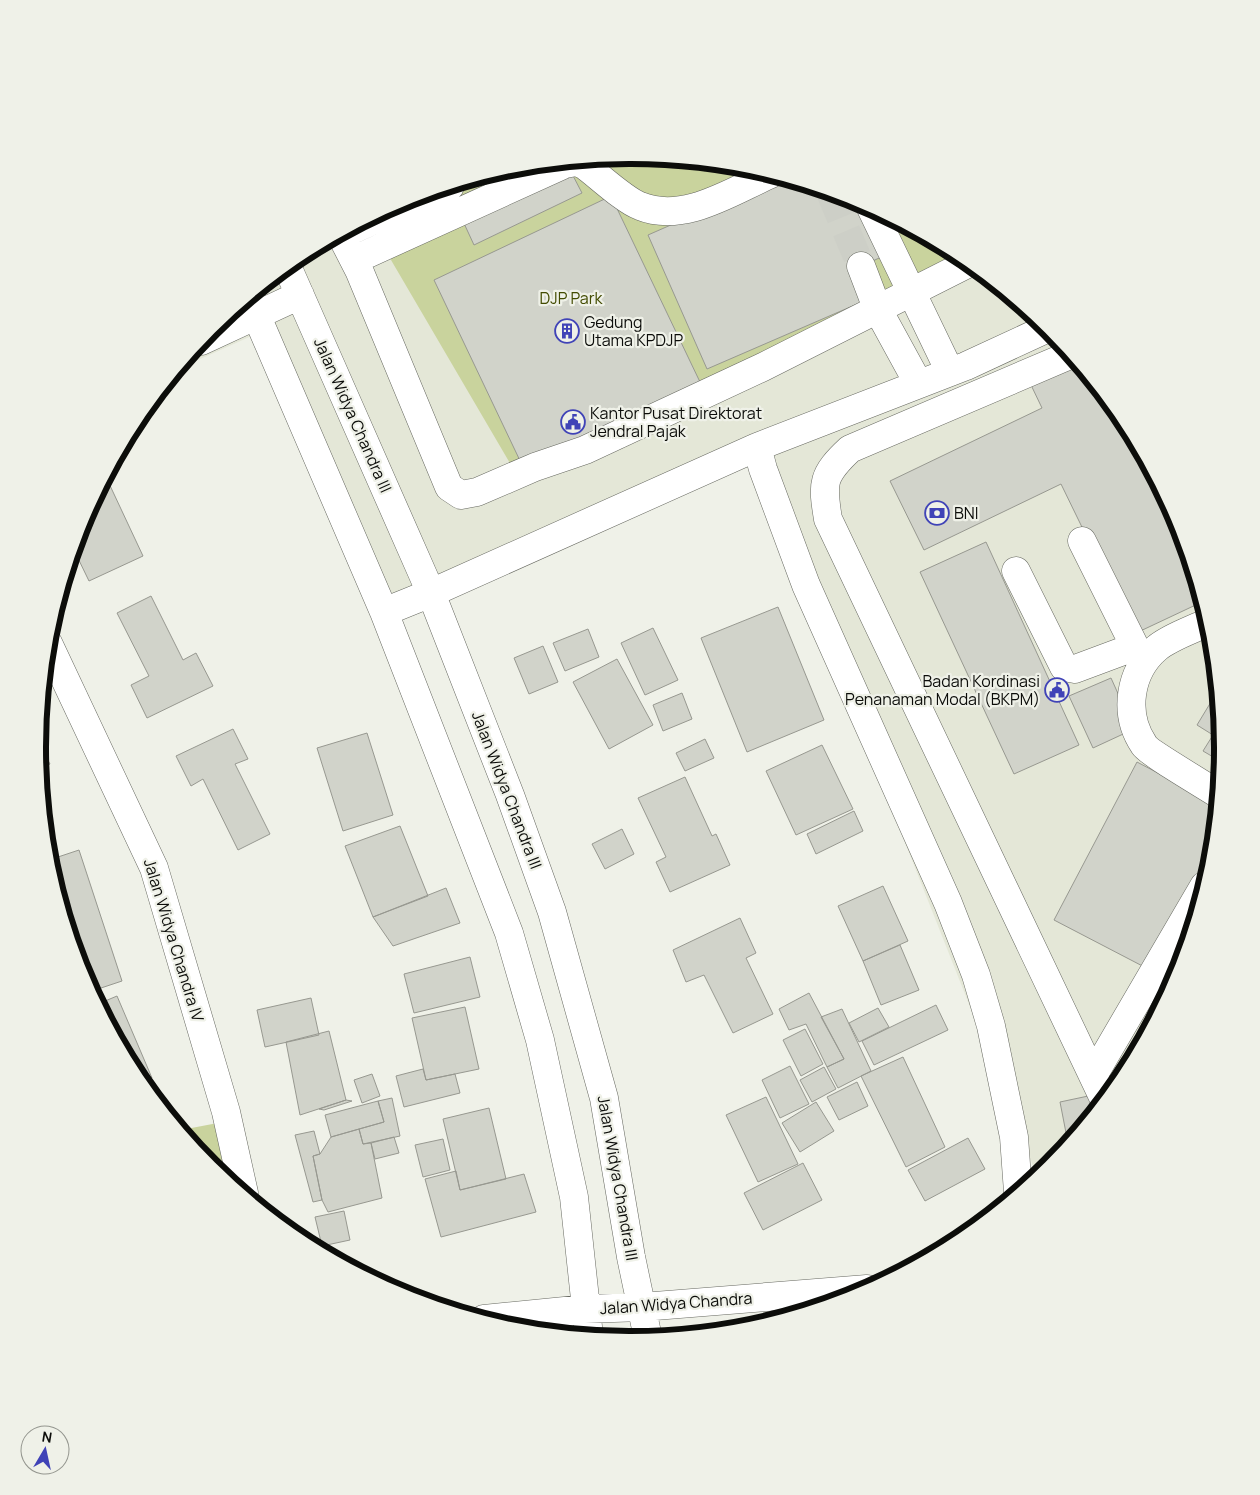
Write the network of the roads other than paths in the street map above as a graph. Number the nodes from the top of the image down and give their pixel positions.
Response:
1 (610, 165) edge
2 (586, 166) edge
3 (554, 169) edge
4 (736, 174) edge
5 (760, 179) edge
6 (876, 218) edge
7 (344, 239) edge
8 (354, 260) junction
9 (861, 266) tunnel mouth
10 (961, 267) edge
11 (290, 273) edge
12 (910, 291) junction
13 (300, 295) junction
14 (253, 307) edge
15 (877, 308) junction
16 (234, 319) edge
17 (1040, 332) edge
18 (991, 356) junction
19 (1064, 358) edge
20 (950, 372) junction
21 (918, 383) junction
22 (1006, 384) junction
23 (757, 446) junction
24 (1082, 541) dead end
25 (1016, 571) dead end
26 (431, 594) junction
27 (384, 612) junction
28 (1201, 626) edge
29 (54, 655) edge
30 (1138, 655) junction
31 (1213, 790) edge
32 (1189, 914) edge
33 (1099, 1087) edge
34 (242, 1183) edge
35 (1017, 1184) edge
36 (842, 1291) edge
37 (642, 1307) junction
38 (585, 1309) junction
39 (506, 1318) edge
40 (587, 1330) edge
41 (647, 1331) edge

1 - 4 street
2 - 5 street
3 - 8 street
6 - 12 street
7 - 8 street
8 - 15 street
9 - 15 street
10 - 12 street
11 - 13 street, Jalan Widya Chandra III
12 - 15 street
12 - 20 street
13 - 14 street
13 - 26 street, Jalan Widya Chandra III
14 - 16 street
14 - 27 street
15 - 21 street
17 - 18 street
18 - 20 street
18 - 22 street
19 - 22 street
20 - 21 street
21 - 23 street
22 - 33 street
23 - 26 street
23 - 35 street
24 - 30 street
25 - 30 street
26 - 27 street
26 - 37 street, Jalan Widya Chandra III
27 - 38 street
28 - 30 street
29 - 34 street, Jalan Widya Chandra IV
30 - 31 street
32 - 33 street
36 - 37 street, Jalan Widya Chandra
37 - 38 street, Jalan Widya Chandra
37 - 41 street, Jalan Widya Chandra III
38 - 39 street, Jalan Widya Chandra
38 - 40 street

